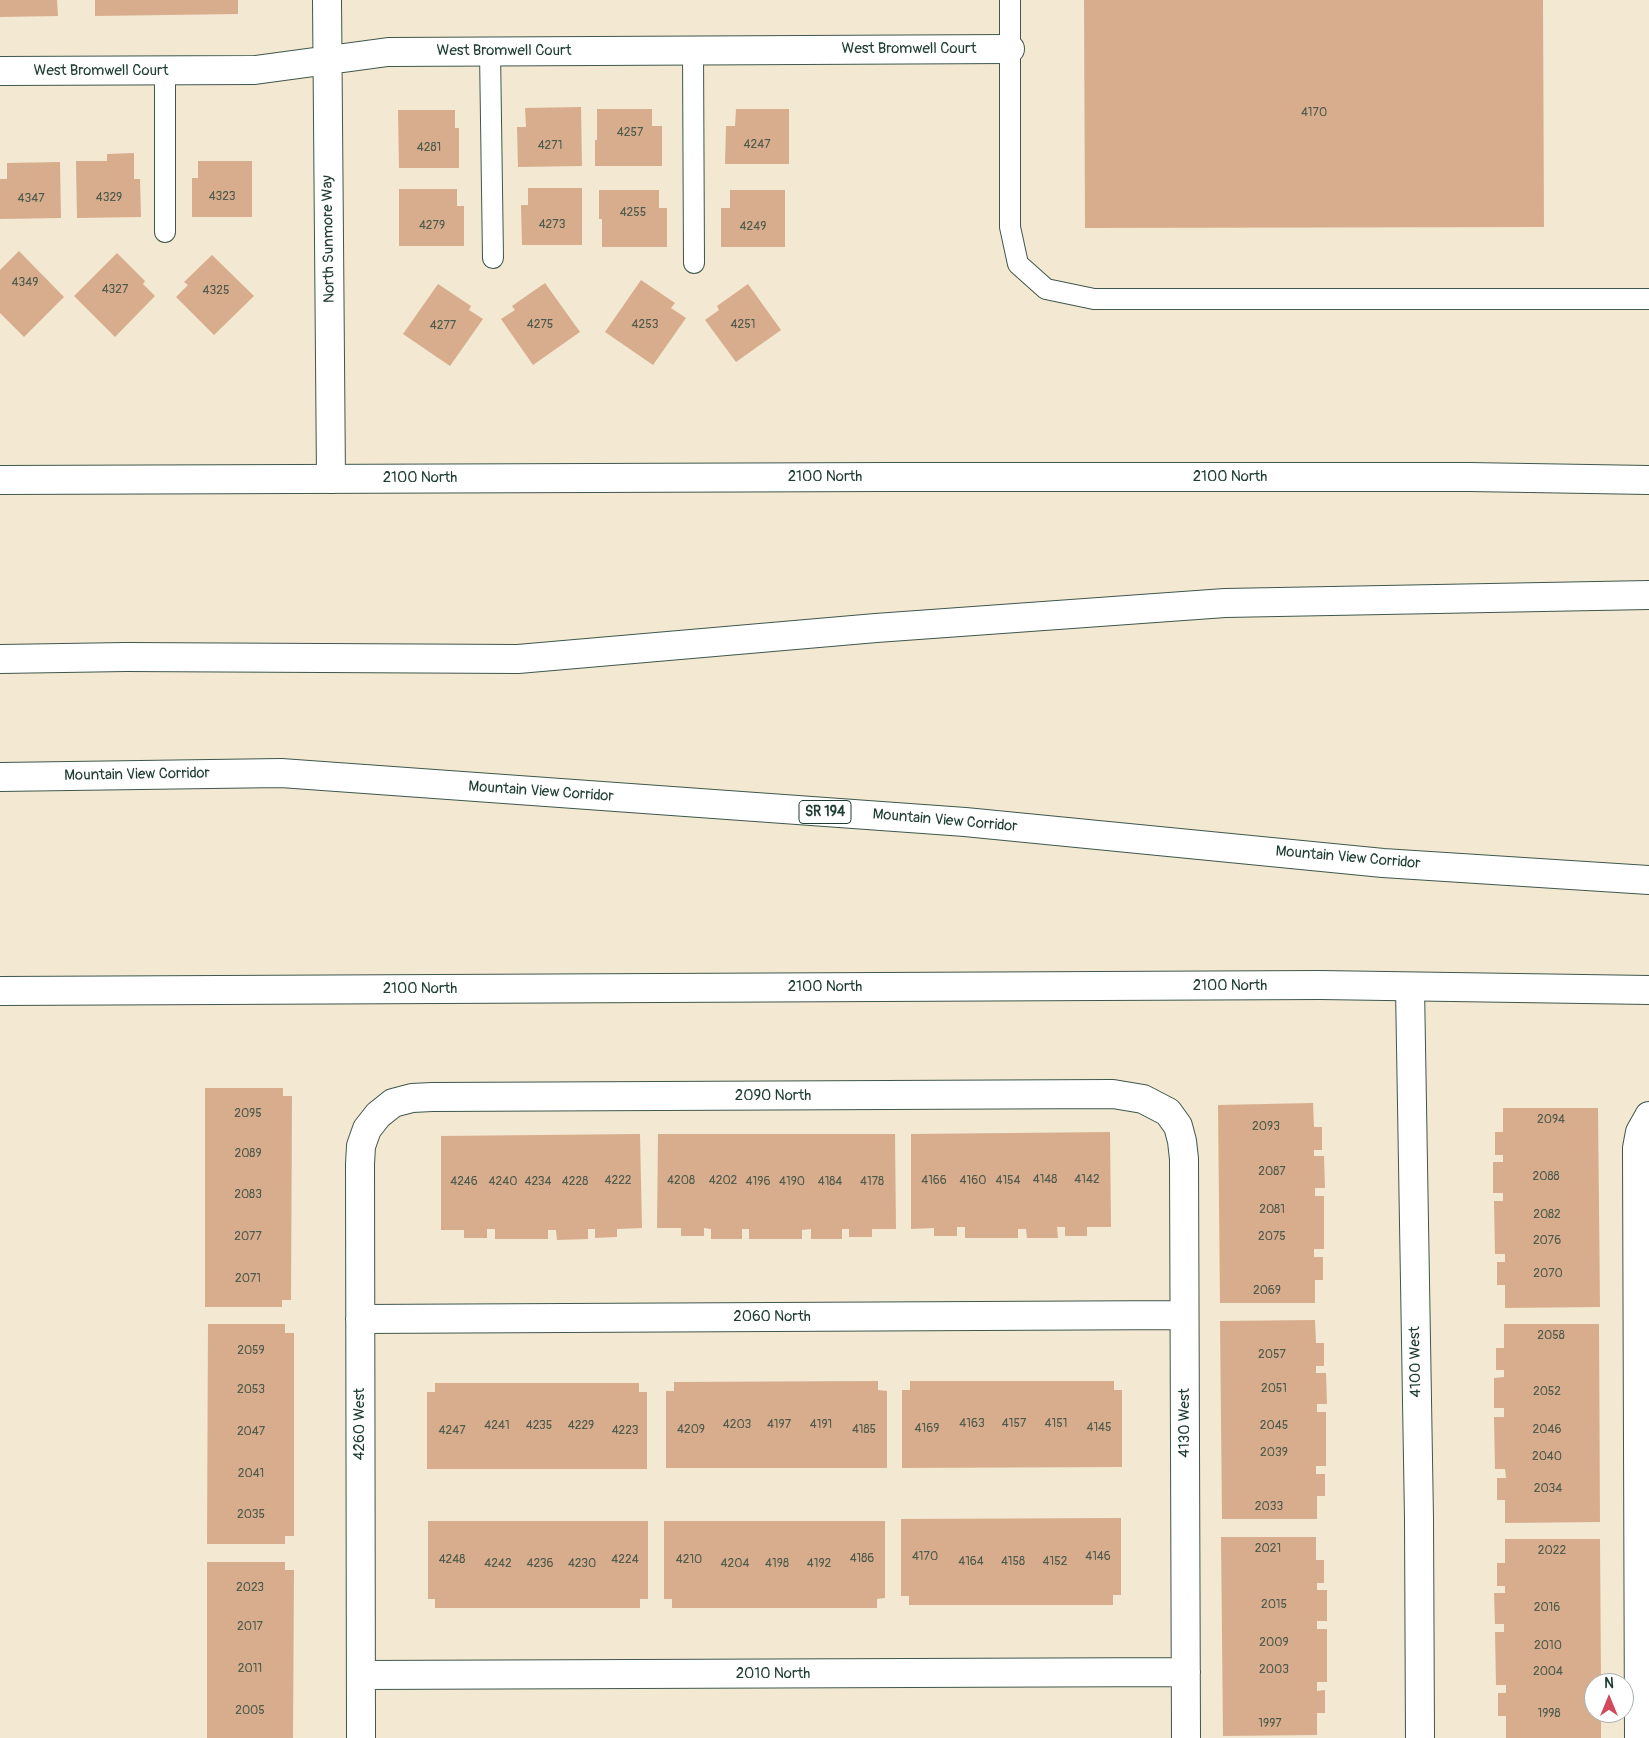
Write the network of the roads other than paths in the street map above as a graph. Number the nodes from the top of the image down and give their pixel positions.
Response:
1 (327, 0) edge
2 (1010, 0) edge
3 (1010, 48) junction
4 (693, 50) junction
5 (490, 51) junction
6 (327, 61) junction
7 (0, 71) edge
8 (165, 71) junction
9 (165, 232) dead end
10 (493, 258) dead end
11 (694, 263) dead end
12 (1649, 299) edge
13 (331, 479) junction
14 (0, 480) edge
15 (1649, 480) edge
16 (1649, 594) edge
17 (0, 659) edge
18 (0, 777) edge
19 (1649, 880) edge
20 (1410, 987) junction
21 (1649, 990) edge
22 (0, 991) edge
23 (1168, 1112) joint
24 (378, 1115) joint
25 (1649, 1116) edge
26 (1184, 1315) junction
27 (360, 1319) junction
28 (1186, 1672) junction
29 (361, 1675) junction
30 (362, 1738) edge
31 (1186, 1738) edge
32 (1420, 1738) edge
33 (1639, 1738) edge

1 - 6 main road, North Sunmore Way
2 - 3 lane
3 - 4 main road, West Bromwell Court
3 - 12 lane
4 - 5 main road, West Bromwell Court
4 - 11 lane
5 - 6 main road, West Bromwell Court
5 - 10 lane
6 - 8 main road, West Bromwell Court
6 - 13 main road, North Sunmore Way
7 - 8 main road, West Bromwell Court
8 - 9 lane
13 - 14 main road, 2100 North
13 - 15 main road, 2100 North
16 - 17 main road
18 - 19 main road, Mountain View Corridor / SR 194
20 - 21 main road, 2100 North
20 - 22 main road, 2100 North
20 - 32 main road, 4100 West
23 - 24 main road, 2090 North
23 - 26 main road, 4130 West
24 - 27 main road, 4260 West
25 - 33 main road
26 - 27 main road, 2060 North
26 - 28 main road, 4130 West
27 - 29 main road, 4260 West
28 - 29 main road, 2010 North
28 - 31 main road, 4130 West
29 - 30 main road, 4260 West

